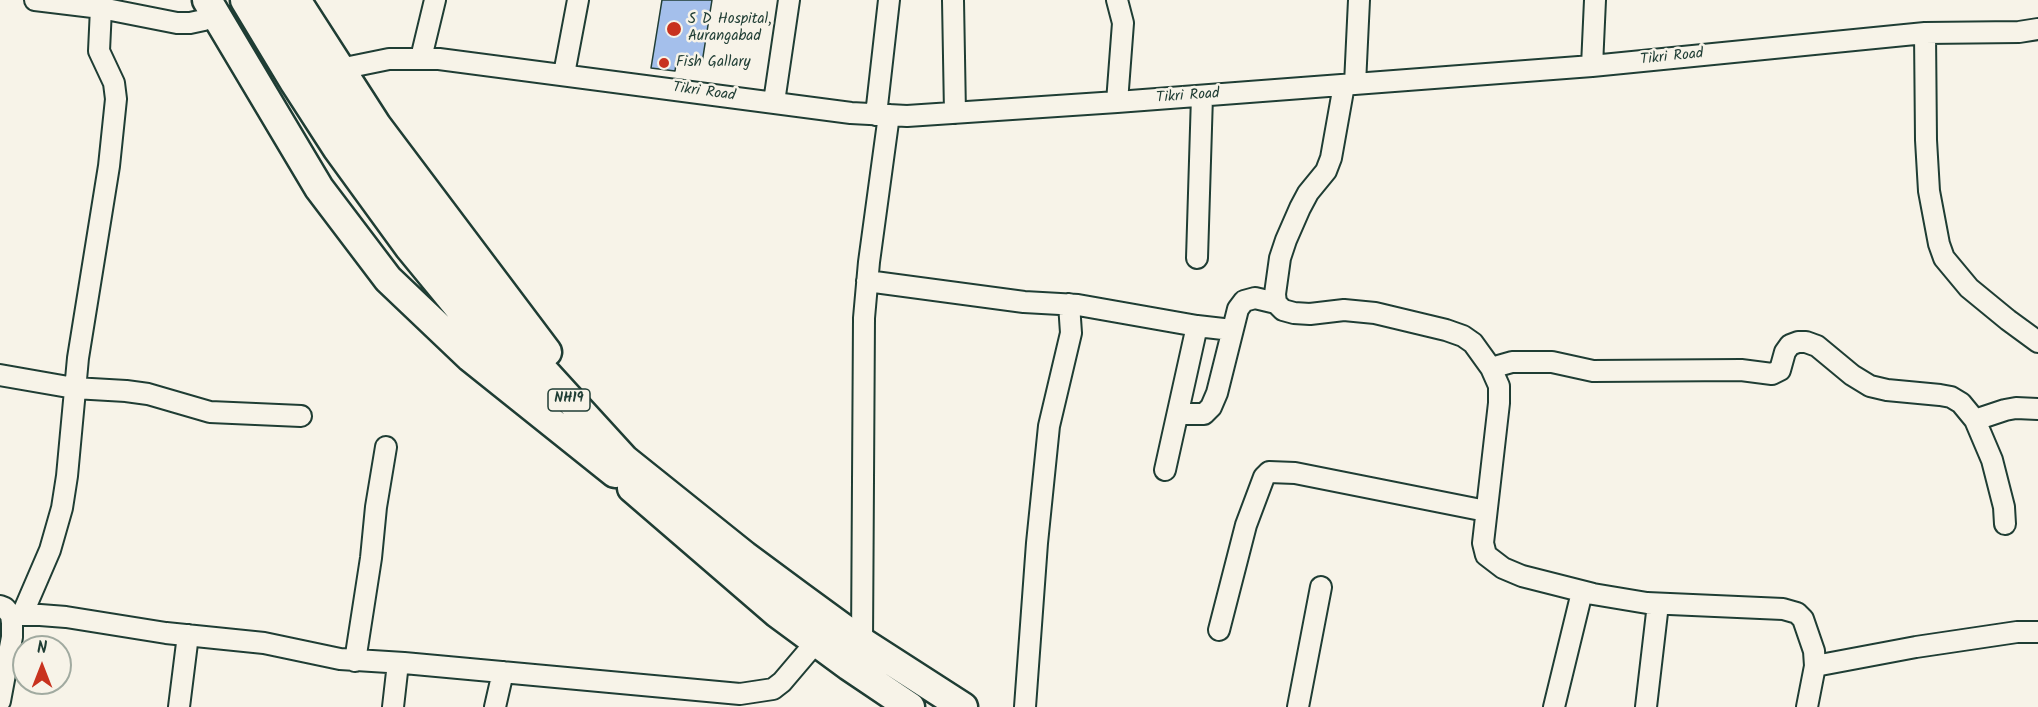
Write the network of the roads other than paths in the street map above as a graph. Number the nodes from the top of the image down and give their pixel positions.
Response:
1 (35, 0) edge
2 (245, 0) edge
3 (269, 0) edge
4 (296, 0) edge
5 (435, 0) edge
6 (578, 0) edge
7 (789, 0) edge
8 (889, 0) edge
9 (953, 0) edge
10 (1117, 0) edge
11 (1359, 0) edge
12 (1595, 0) edge
13 (211, 7) edge
14 (101, 8) junction
15 (2038, 29) edge
16 (1925, 33) junction
17 (421, 58) junction
18 (1592, 66) junction
19 (340, 69) junction
20 (564, 74) junction
21 (1349, 84) junction
22 (1202, 96) junction
23 (774, 102) junction
24 (1117, 102) junction
25 (955, 112) junction
26 (883, 115) junction
27 (1197, 258) dead end
28 (867, 281) junction
29 (1276, 303) junction
30 (1069, 304) junction
31 (1197, 326) junction
32 (1232, 330) junction
33 (2038, 342) edge
34 (1491, 368) junction
35 (0, 375) edge
36 (74, 388) junction
37 (2038, 408) edge
38 (1178, 414) junction
39 (301, 416) dead end
40 (1975, 420) junction
41 (386, 447) dead end
42 (620, 466) junction
43 (1165, 470) dead end
44 (1486, 511) junction
45 (2005, 524) dead end
46 (1321, 587) dead end
47 (1582, 592) junction
48 (1659, 604) junction
49 (11, 612) edge
50 (1219, 630) dead end
51 (2038, 632) edge
52 (188, 635) junction
53 (816, 642) junction
54 (862, 642) junction
55 (356, 661) junction
56 (398, 663) junction
57 (1815, 666) junction
58 (503, 672) junction
59 (0, 701) edge
60 (896, 703) edge
61 (179, 707) edge
62 (393, 707) edge
63 (495, 707) edge
64 (963, 707) edge
65 (1025, 707) edge
66 (1298, 707) edge
67 (1554, 707) edge
68 (1646, 707) edge
69 (1807, 707) edge

1 - 14 street
2 - 42 highway, NH19
3 - 42 highway, NH19
4 - 19 highway
5 - 17 street
6 - 20 street
7 - 23 street
8 - 26 street
9 - 25 street
10 - 24 street
11 - 21 street
12 - 18 street
13 - 14 street
13 - 42 highway
14 - 36 street
15 - 16 street, Tikri Road
16 - 18 street, Tikri Road
16 - 33 street
17 - 19 street, Tikri Road
17 - 20 street, Tikri Road
18 - 21 street, Tikri Road
19 - 42 highway
20 - 23 street, Tikri Road
21 - 22 street, Tikri Road
21 - 29 street
22 - 24 street, Tikri Road
22 - 27 street
23 - 26 street, Tikri Road
24 - 25 street, Tikri Road
25 - 26 street, Tikri Road
26 - 28 street
28 - 30 street
28 - 54 street
29 - 32 street
29 - 34 street
30 - 31 street
30 - 65 street
31 - 32 street
31 - 38 street
32 - 38 street
34 - 40 street
34 - 44 street
35 - 36 street
36 - 39 street
36 - 49 street
37 - 40 street
38 - 43 street
40 - 45 street
41 - 55 street
42 - 53 highway, NH19
42 - 54 highway, NH19
44 - 47 street
44 - 50 street
46 - 66 street
47 - 48 street
47 - 67 street
48 - 57 street
48 - 68 street
49 - 52 street
49 - 59 street
51 - 57 street
52 - 55 street
52 - 61 street
53 - 58 street
53 - 60 highway, NH19
54 - 64 highway, NH19
55 - 56 street
56 - 58 street
56 - 62 street
57 - 69 street
58 - 63 street

